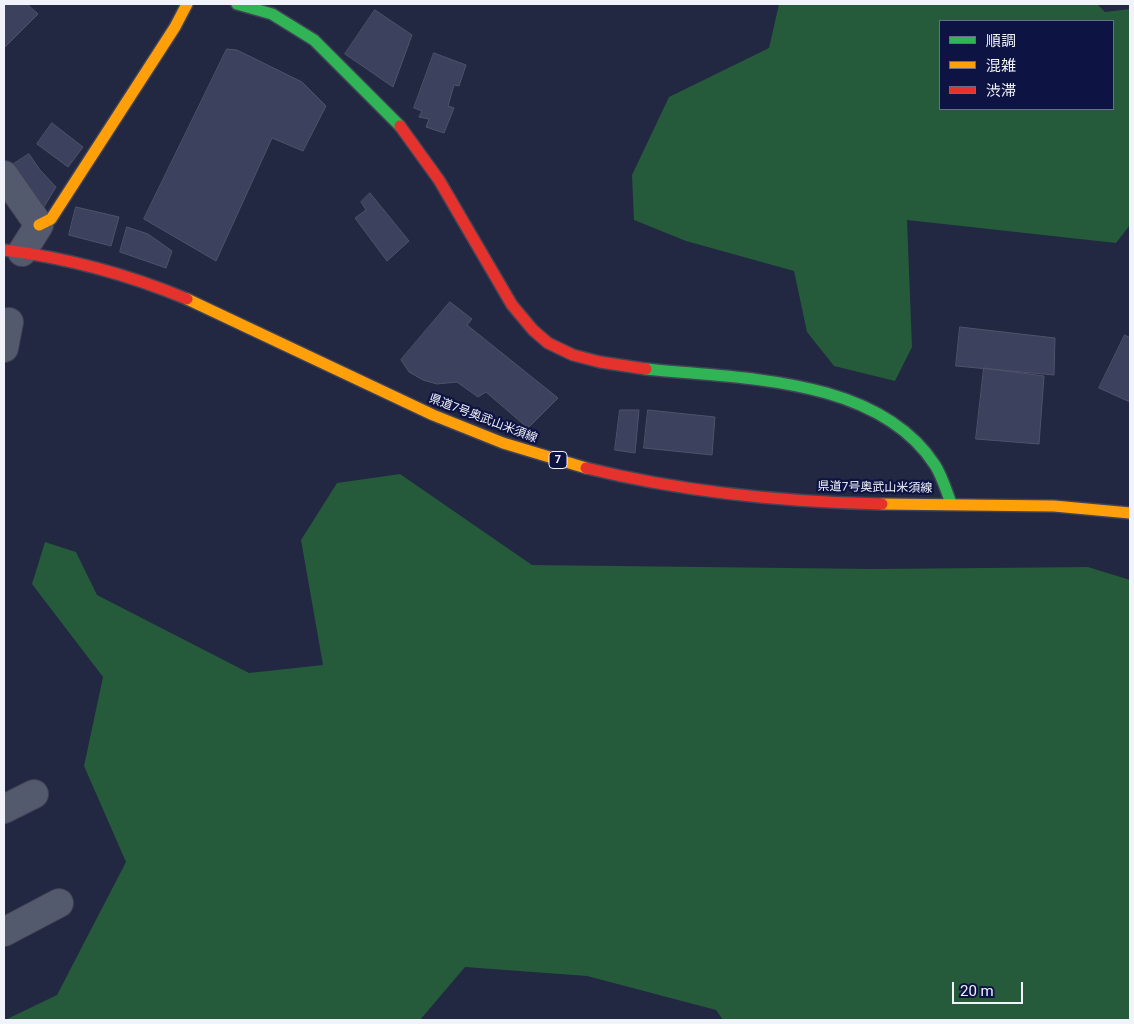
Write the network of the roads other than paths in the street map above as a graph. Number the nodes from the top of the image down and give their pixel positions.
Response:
1 (187, 4) edge
2 (237, 4) edge
3 (4, 175) edge
4 (39, 225) junction
5 (13, 251) edge
6 (4, 324) edge
7 (4, 348) edge
8 (951, 503) junction
9 (1130, 513) edge
10 (34, 794) dead end
11 (4, 809) edge
12 (59, 903) dead end
13 (4, 932) edge

1 - 4 street
2 - 8 street
3 - 4 street
4 - 5 street
5 - 8 street, 県道7号奥武山米須線 / 7
6 - 7 street
8 - 9 street, 県道7号奥武山米須線 / 7
10 - 11 street
12 - 13 street

